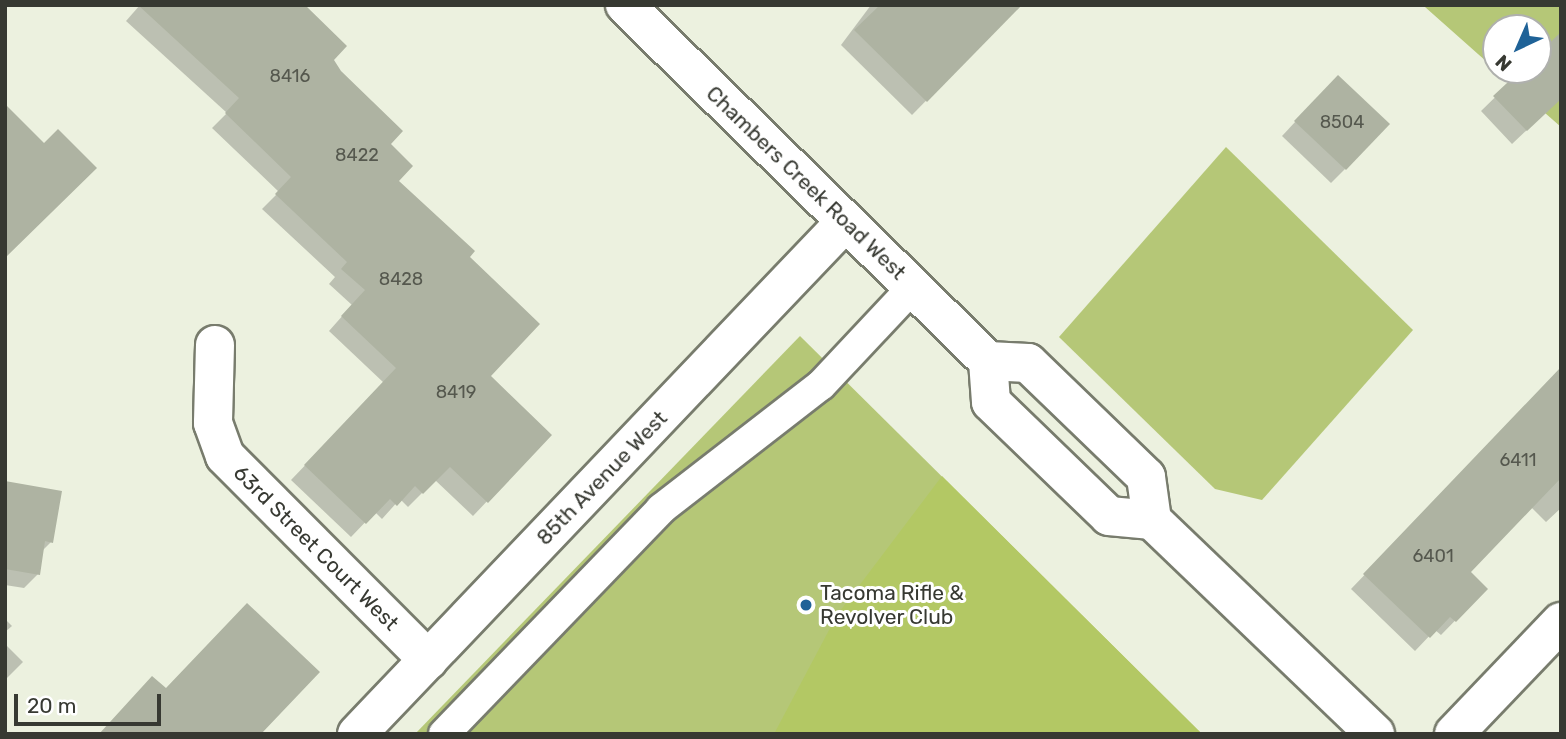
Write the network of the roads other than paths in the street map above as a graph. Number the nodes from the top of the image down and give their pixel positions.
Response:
1 (625, 5) edge
2 (845, 222) junction
3 (913, 287) junction
4 (215, 345) dead end
5 (988, 361) junction
6 (1152, 520) junction
7 (1561, 622) edge
8 (428, 660) junction
9 (357, 734) edge
10 (444, 734) edge
11 (1375, 734) edge
12 (1454, 734) edge

1 - 2 street, Chambers Creek Road West
2 - 3 street, Chambers Creek Road West
2 - 8 street, 85th Avenue West
3 - 5 street, Chambers Creek Road West
3 - 10 lane
4 - 8 street, 63rd Street Court West
5 - 6 street
5 - 6 street
6 - 11 street
7 - 12 street
8 - 9 street, 85th Avenue West

